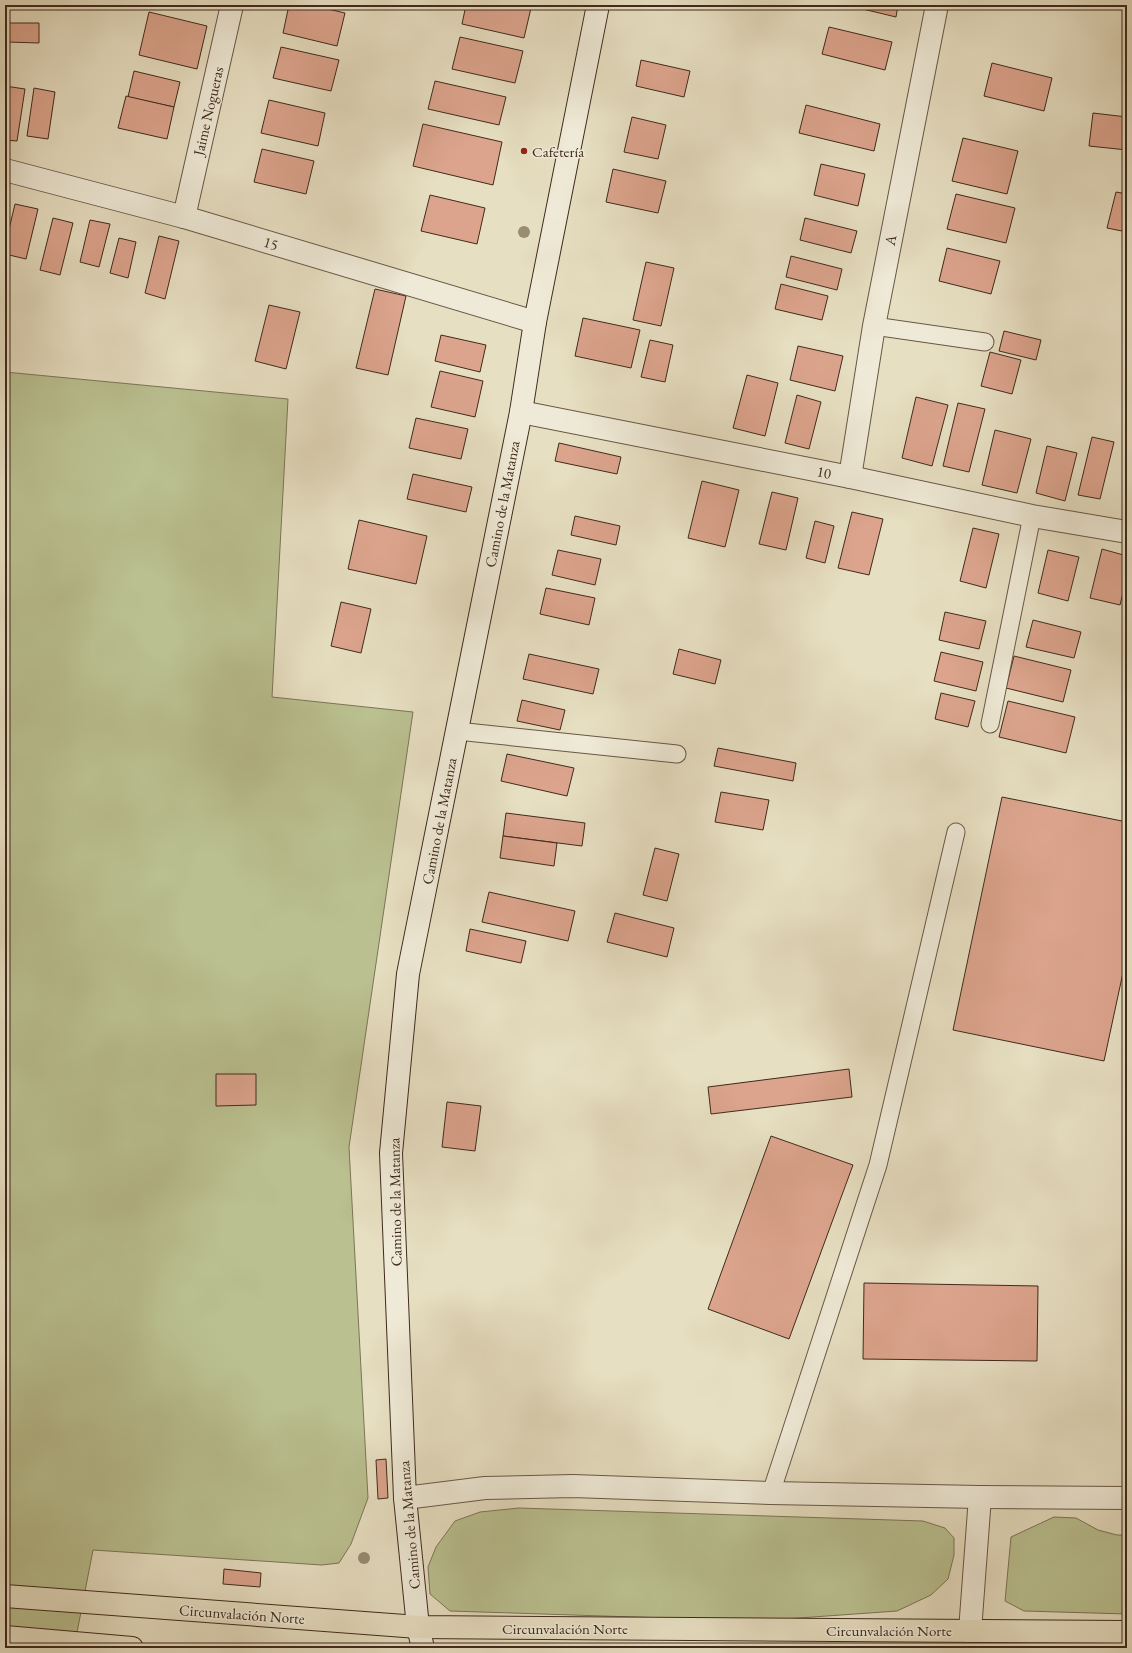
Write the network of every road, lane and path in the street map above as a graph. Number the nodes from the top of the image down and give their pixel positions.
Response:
1 (232, 5) edge
2 (598, 5) edge
3 (937, 5) edge
4 (5, 170) edge
5 (184, 217) junction
6 (535, 322) junction
7 (874, 326) junction
8 (985, 342) dead end
9 (521, 412) junction
10 (850, 477) junction
11 (1032, 516) junction
12 (1127, 532) edge
13 (990, 724) dead end
14 (457, 731) junction
15 (677, 754) dead end
16 (956, 832) dead end
17 (771, 1493) junction
18 (980, 1497) junction
19 (405, 1498) junction
20 (1127, 1498) edge
21 (5, 1596) edge
22 (1127, 1632) edge
23 (5, 1637) edge
24 (420, 1638) edge
25 (969, 1639) edge
26 (132, 1648) edge

1 - 5 street, Jaime Nogueras
2 - 6 street, Camino de la Matanza
3 - 7 street, A
4 - 5 street, 15
5 - 6 street, 15
6 - 9 street, Camino de la Matanza
7 - 8 lane
7 - 10 street, A
9 - 10 street, 10
9 - 14 street, Camino de la Matanza
10 - 11 street, 10
11 - 12 street, 10
11 - 13 lane
14 - 15 lane
14 - 19 street, Camino de la Matanza
16 - 17 lane
17 - 18 street
17 - 19 street
18 - 20 street
18 - 25 street
19 - 24 street, Camino de la Matanza
21 - 24 highway, Circunvalación Norte
22 - 25 highway, Circunvalación Norte
23 - 26 highway
24 - 25 highway, Circunvalación Norte

